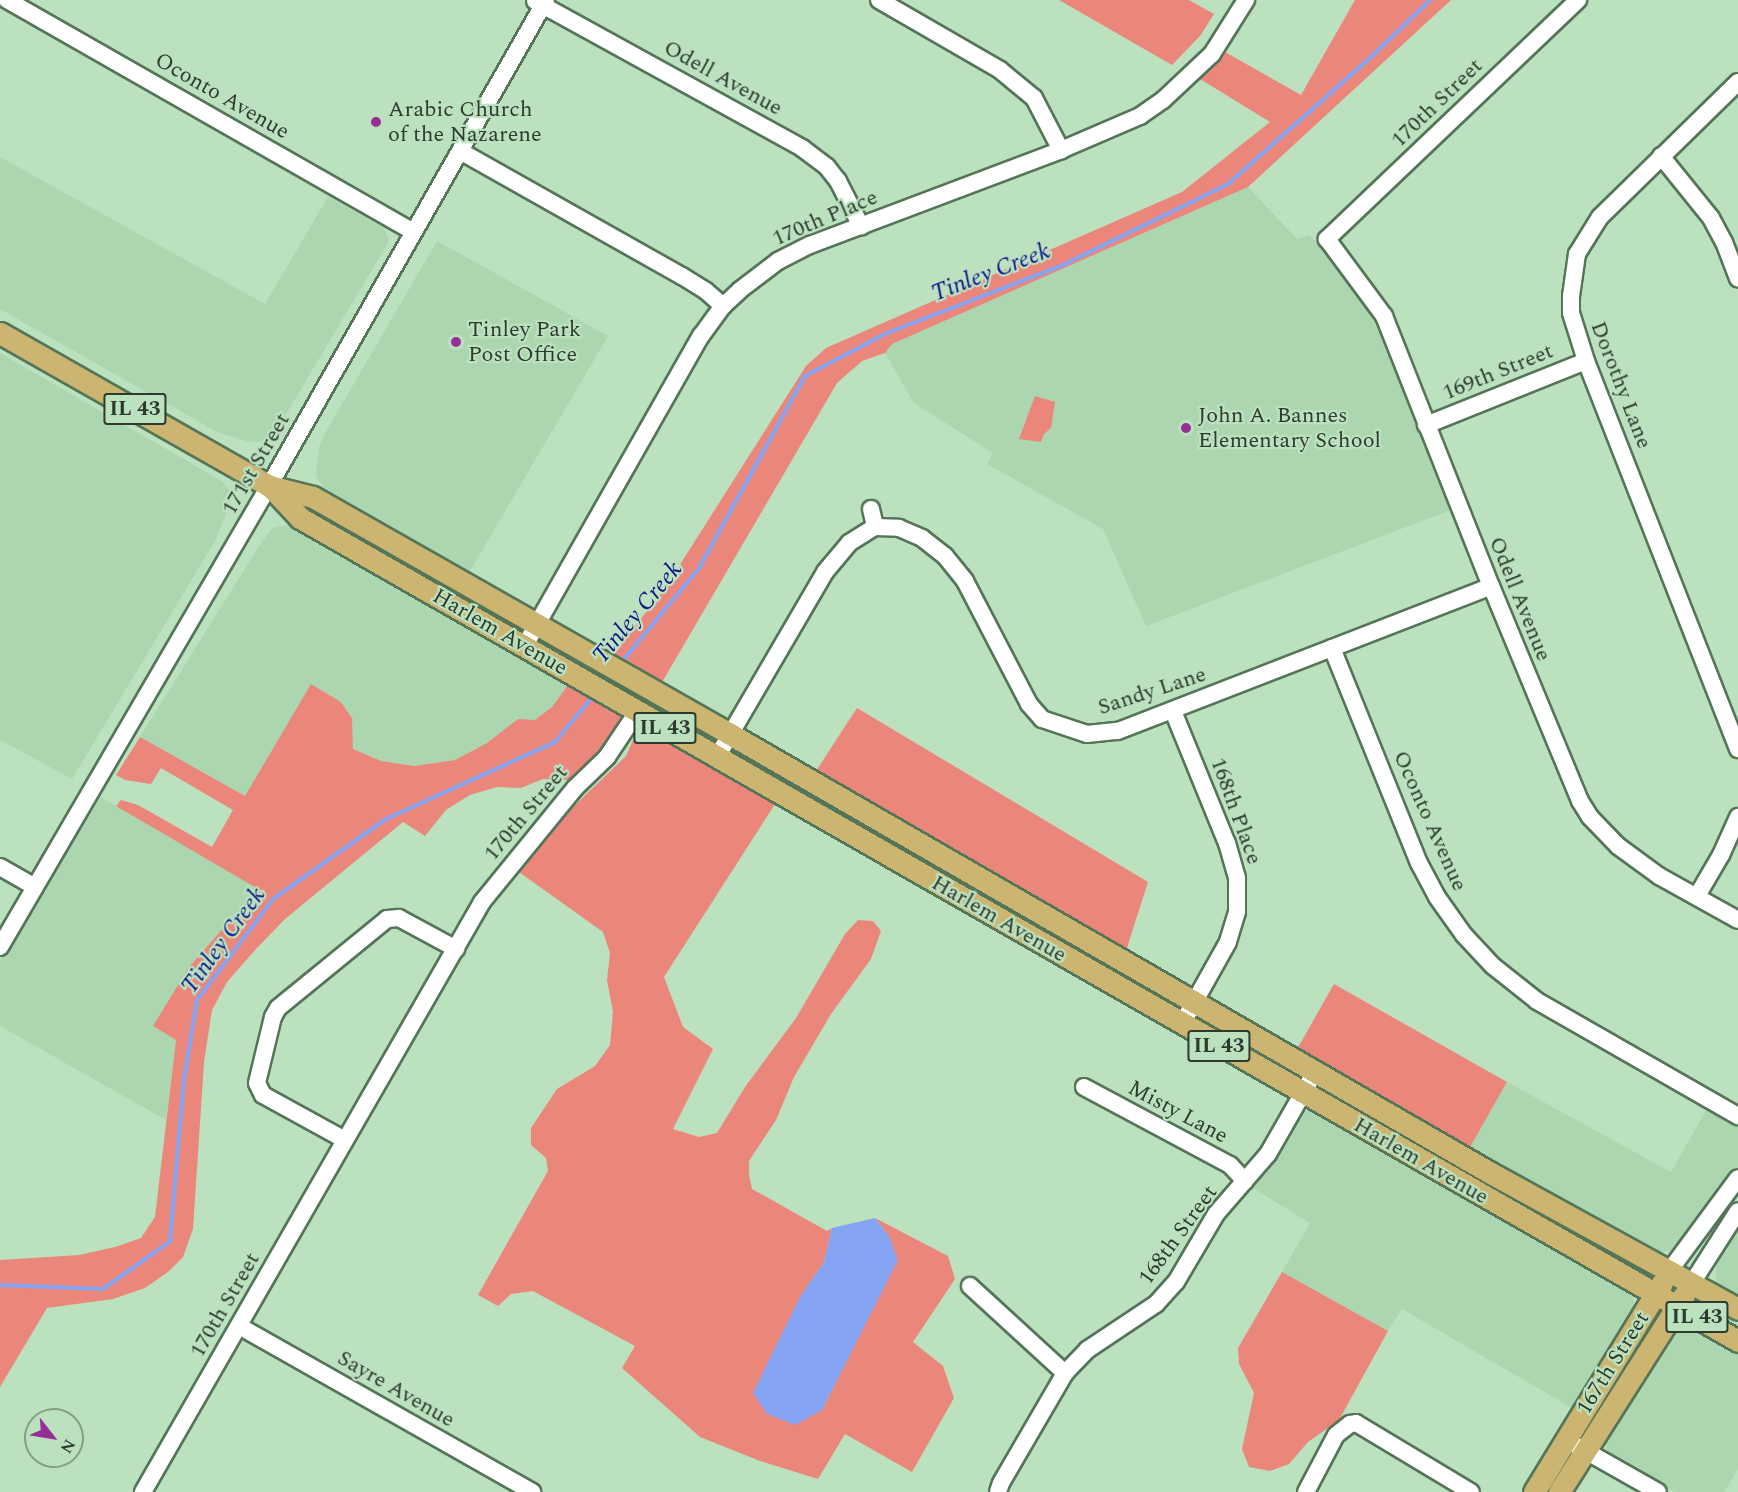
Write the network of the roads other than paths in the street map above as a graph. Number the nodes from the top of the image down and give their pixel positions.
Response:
1 (7, 0) edge
2 (879, 0) edge
3 (1246, 0) edge
4 (1578, 0) edge
5 (542, 2) edge
6 (1738, 82) edge
7 (1061, 150) junction
8 (460, 151) junction
9 (1661, 156) junction
10 (861, 226) junction
11 (414, 232) junction
12 (1327, 239) joint
13 (1738, 278) edge
14 (723, 306) junction
15 (0, 333) edge
16 (1586, 361) junction
17 (1426, 425) junction
18 (269, 486) junction
19 (871, 508) dead end
20 (875, 527) junction
21 (1491, 586) junction
22 (536, 624) junction
23 (524, 647) junction
24 (1332, 648) junction
25 (1173, 711) junction
26 (637, 712) junction
27 (730, 734) junction
28 (1738, 749) edge
29 (717, 757) junction
30 (1738, 817) edge
31 (0, 867) edge
32 (35, 887) junction
33 (1697, 896) junction
34 (1738, 920) edge
35 (0, 947) edge
36 (456, 949) junction
37 (1195, 1002) junction
38 (1182, 1024) junction
39 (1315, 1072) junction
40 (1084, 1088) dead end
41 (1304, 1094) junction
42 (1738, 1116) edge
43 (345, 1140) junction
44 (1738, 1178) edge
45 (1245, 1181) junction
46 (1738, 1211) edge
47 (1670, 1270) junction
48 (1692, 1283) junction
49 (970, 1286) dead end
50 (1655, 1294) junction
51 (1677, 1306) junction
52 (1738, 1309) edge
53 (239, 1326) junction
54 (1738, 1341) edge
55 (1065, 1373) junction
56 (1575, 1445) junction
57 (143, 1492) edge
58 (532, 1492) edge
59 (998, 1492) edge
60 (1306, 1492) edge
61 (1472, 1492) edge
62 (1534, 1492) edge
63 (1559, 1492) edge
64 (1658, 1492) edge

1 - 11 street, Oconto Avenue
2 - 7 street
3 - 7 street, 170th Place
4 - 12 street, 170th Street
5 - 8 street, 171st Street
5 - 10 street, Odell Avenue
6 - 9 street, Dorothy Lane
7 - 10 street, 170th Place
8 - 11 street, 171st Street
8 - 14 street
9 - 13 street
9 - 16 street, Dorothy Lane
10 - 14 street, 170th Place
11 - 18 street, 171st Street
12 - 17 street, Odell Avenue
14 - 22 street, 170th Place
15 - 18 main road, Harlem Avenue / IL 43
16 - 17 street, 169th Street
16 - 28 street, Dorothy Lane
17 - 21 street, Odell Avenue
18 - 22 main road, Harlem Avenue / IL 43
18 - 23 main road, Harlem Avenue / IL 43
18 - 32 street, 171st Street
19 - 20 street
20 - 25 street, Sandy Lane
20 - 27 street
21 - 24 street, Sandy Lane
21 - 33 street, Odell Avenue
22 - 23 street, 170th Place
22 - 27 main road, Harlem Avenue / IL 43
23 - 26 main road, Harlem Avenue / IL 43
24 - 25 street, Sandy Lane
24 - 42 street, Oconto Avenue
25 - 37 street, 168th Place
26 - 29 main road, Harlem Avenue / IL 43
26 - 36 street, 170th Street
27 - 29 street
27 - 37 main road, Harlem Avenue / IL 43
29 - 38 main road, Harlem Avenue / IL 43
30 - 33 street
31 - 32 street
32 - 35 street, 171st Street
33 - 34 street, Odell Avenue
36 - 43 street, 170th Street
36 - 43 street
37 - 38 street, 168th Place
37 - 39 main road, Harlem Avenue / IL 43
38 - 41 main road, Harlem Avenue / IL 43
39 - 41 street, 168th Street
39 - 47 main road, Harlem Avenue / IL 43
40 - 45 street, Misty Lane
41 - 45 street, 168th Street
41 - 50 main road, Harlem Avenue / IL 43
43 - 53 street, 170th Street
44 - 47 street, 167th Street
45 - 55 street, 168th Street
46 - 48 street, 167th Street
47 - 48 main road, Harlem Avenue / IL 43
47 - 50 main road, 167th Street
48 - 51 main road, 167th Street
48 - 52 main road, Harlem Avenue / IL 43
49 - 55 street
50 - 51 main road, Harlem Avenue / IL 43
50 - 56 main road, 167th Street
51 - 54 main road, Harlem Avenue / IL 43
51 - 56 main road, 167th Street
53 - 57 street, 170th Street
53 - 58 street, Sayre Avenue
55 - 59 street, 168th Street
56 - 62 main road, 167th Street
56 - 63 main road, 167th Street
56 - 64 street
60 - 61 street

